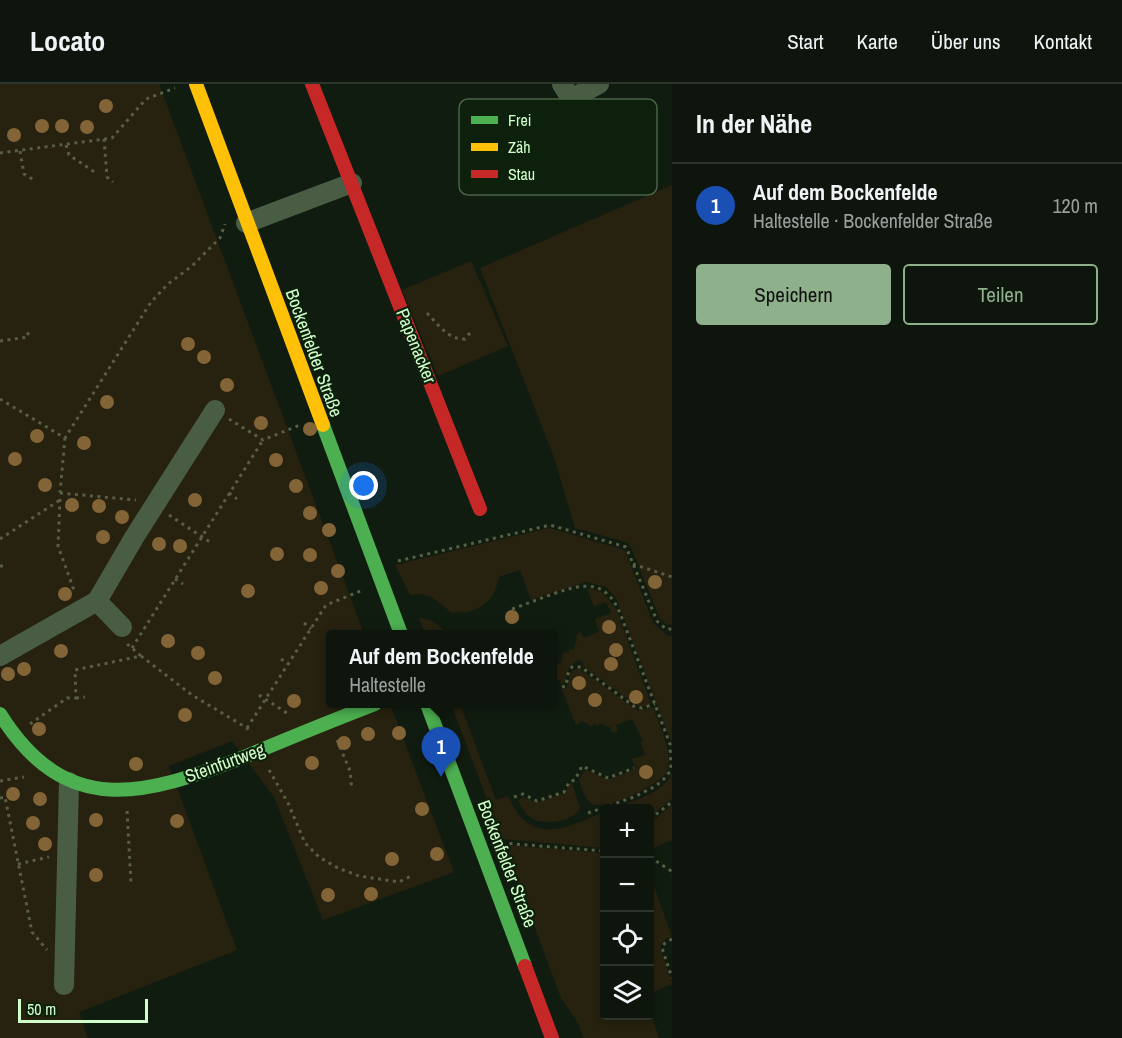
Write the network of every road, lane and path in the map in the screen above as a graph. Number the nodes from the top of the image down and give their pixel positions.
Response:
1 (196, 84) edge
2 (312, 84) edge
3 (562, 84) edge
4 (599, 84) edge
5 (175, 88) dead end
6 (104, 139) junction
7 (66, 145) junction
8 (20, 151) junction
9 (0, 153) edge
10 (92, 174) dead end
11 (34, 180) dead end
12 (113, 182) dead end
13 (352, 183) junction
14 (246, 223) junction
15 (225, 224) dead end
16 (402, 309) junction
17 (126, 331) dead end
18 (28, 332) dead end
19 (470, 333) dead end
20 (130, 334) junction
21 (0, 341) edge
22 (103, 367) dead end
23 (107, 370) junction
24 (0, 399) edge
25 (81, 403) dead end
26 (85, 406) junction
27 (215, 410) joint
28 (302, 424) dead end
29 (65, 438) junction
30 (263, 440) junction
31 (60, 493) junction
32 (229, 494) junction
33 (237, 499) dead end
34 (60, 500) junction
35 (154, 506) junction
36 (480, 509) dead end
37 (202, 536) junction
38 (0, 538) edge
39 (210, 542) dead end
40 (391, 563) dead end
41 (633, 564) junction
42 (672, 577) edge
43 (175, 579) junction
44 (183, 585) dead end
45 (365, 589) dead end
46 (91, 605) junction
47 (512, 609) dead end
48 (304, 623) dead end
49 (122, 627) dead end
50 (311, 628) junction
51 (672, 629) edge
52 (399, 630) edge
53 (141, 633) dead end
54 (137, 639) dead end
55 (0, 656) edge
56 (141, 656) junction
57 (281, 659) dead end
58 (288, 664) junction
59 (562, 687) dead end
60 (259, 696) dead end
61 (85, 697) dead end
62 (76, 698) junction
63 (265, 700) junction
64 (655, 704) junction
65 (364, 708) edge
66 (428, 708) edge
67 (49, 710) dead end
68 (0, 714) edge
69 (330, 721) junction
70 (247, 728) junction
71 (259, 751) junction
72 (634, 768) dead end
73 (69, 782) junction
74 (352, 790) dead end
75 (514, 797) dead end
76 (0, 798) edge
77 (672, 802) edge
78 (127, 809) dead end
79 (588, 813) dead end
80 (654, 816) edge
81 (497, 845) dead end
82 (600, 851) edge
83 (47, 858) dead end
84 (652, 858) edge
85 (17, 864) junction
86 (411, 876) dead end
87 (672, 876) edge
88 (130, 883) dead end
89 (672, 939) edge
90 (64, 949) junction
91 (672, 978) edge
92 (64, 985) dead end
93 (552, 1038) edge

1 - 14 main road, Bockenfelder Straße
2 - 13 main road, Papenacker
3 - 4 street
5 - 6 path
6 - 7 path
6 - 12 path
7 - 8 path
7 - 10 path
8 - 9 path
8 - 11 path
13 - 14 street
13 - 16 main road, Papenacker
14 - 52 main road, Bockenfelder Straße
15 - 20 path
16 - 19 path
16 - 36 main road, Papenacker
17 - 20 path
18 - 21 path
20 - 23 path
22 - 23 path
23 - 26 path
24 - 29 path
25 - 26 path
26 - 29 path
27 - 30 path
27 - 35 street
28 - 30 path
29 - 31 path
30 - 32 path
31 - 34 path
31 - 35 path
32 - 33 path
32 - 37 path
34 - 38 path
34 - 46 path
35 - 37 path
35 - 46 street
37 - 39 path
37 - 43 path
40 - 41 path
41 - 42 path
41 - 51 path
43 - 44 path
43 - 53 path
45 - 50 path
46 - 49 street
46 - 55 street
47 - 64 path
48 - 50 path
50 - 58 path
54 - 56 path
56 - 62 path
56 - 70 path
57 - 58 path
58 - 63 path
59 - 64 path
60 - 63 path
61 - 62 path
62 - 67 path
63 - 70 path
64 - 79 path
65 - 69 main road, Steinfurtweg
66 - 93 main road, Bockenfelder Straße
68 - 73 main road, Steinfurtweg
69 - 71 main road, Steinfurtweg
69 - 74 path
70 - 71 path
71 - 73 main road, Steinfurtweg
71 - 86 path
72 - 75 path
73 - 90 street
76 - 85 path
77 - 80 path
78 - 88 path
81 - 82 path
83 - 85 path
84 - 87 path
85 - 90 path
89 - 91 path
90 - 92 street

